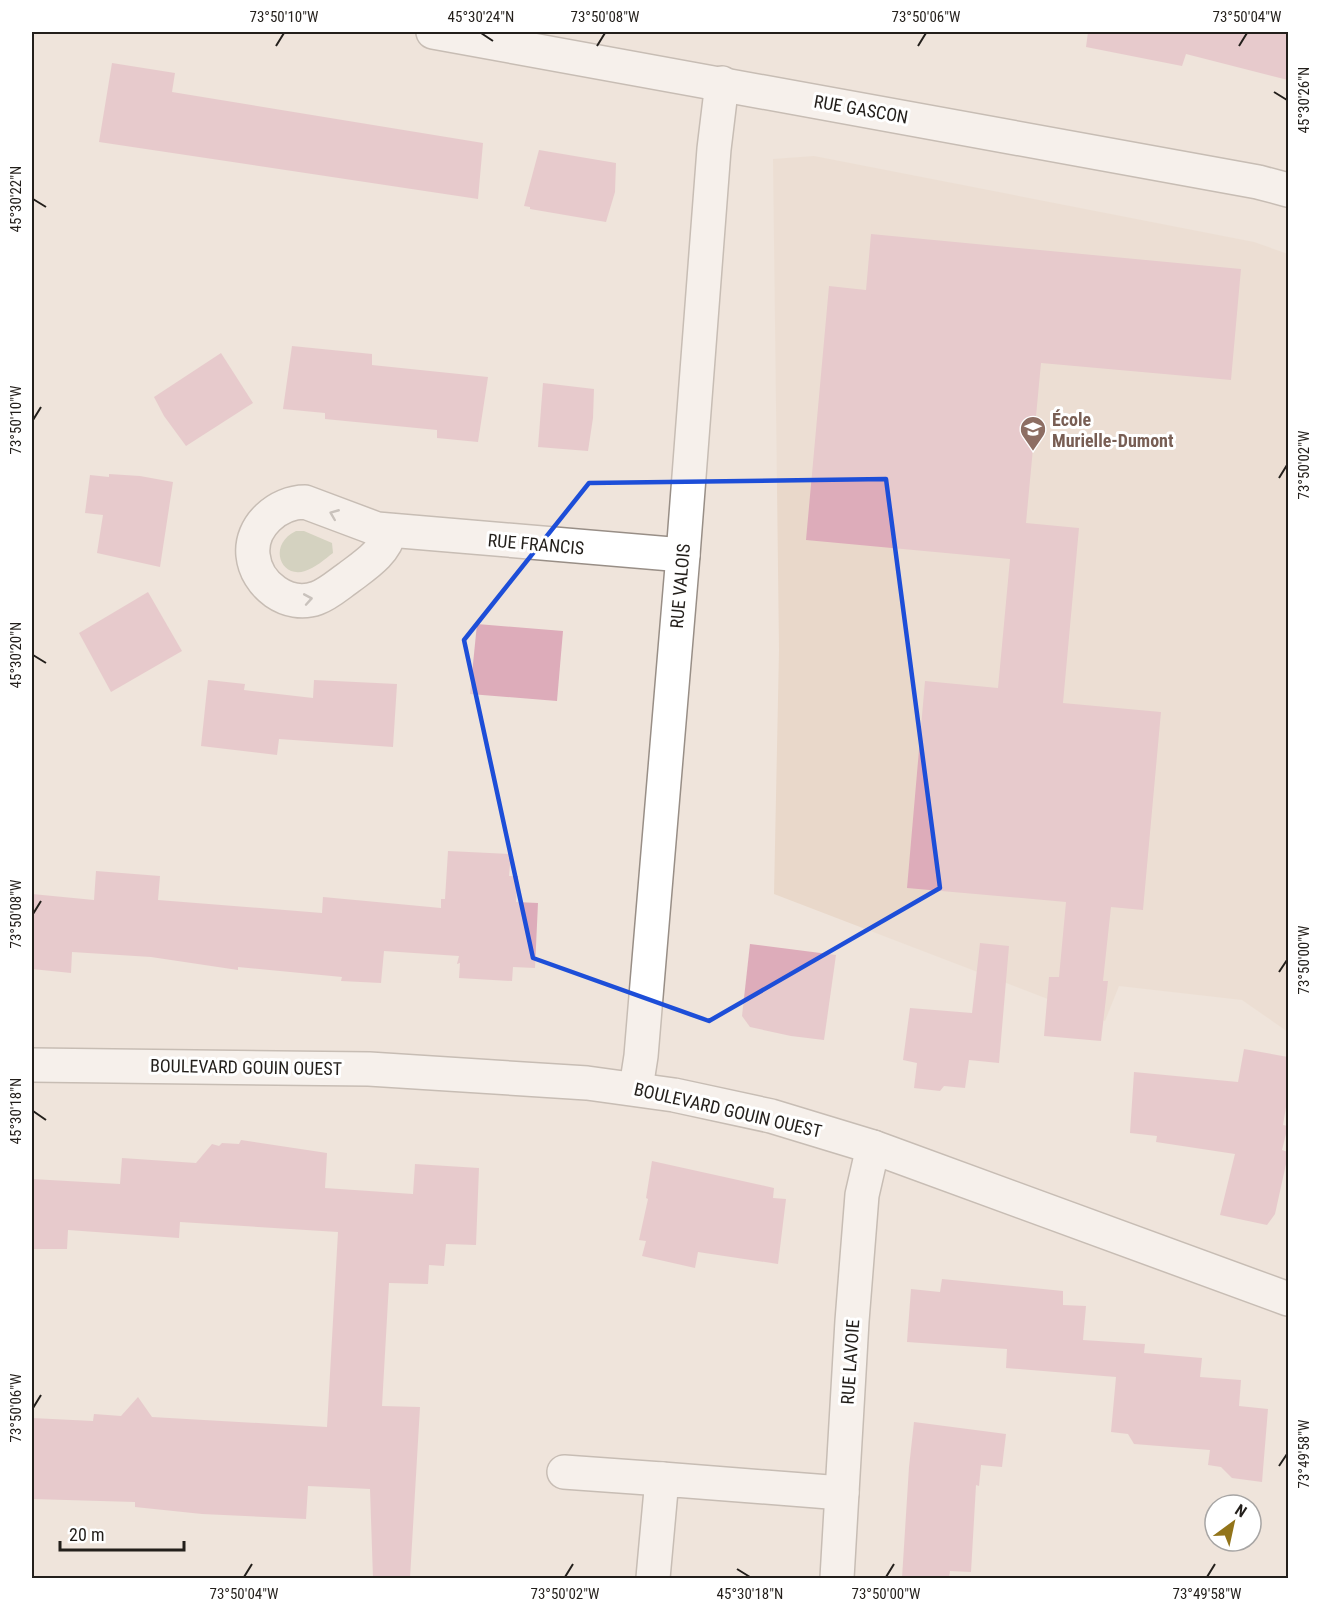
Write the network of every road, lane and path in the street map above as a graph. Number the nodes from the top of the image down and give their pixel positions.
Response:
1 (433, 32) edge
2 (722, 83) junction
3 (1288, 190) edge
4 (390, 531) dead end
5 (683, 555) junction
6 (32, 1065) edge
7 (636, 1088) junction
8 (873, 1147) junction
9 (1288, 1299) edge
10 (564, 1472) dead end
11 (662, 1479) junction
12 (842, 1493) junction
13 (653, 1578) edge
14 (837, 1578) edge

1 - 2 street, RUE GASCON
2 - 3 street, RUE GASCON
2 - 5 street, RUE VALOIS
4 - 5 street, RUE FRANCIS
5 - 7 street, RUE VALOIS
6 - 7 street, BOULEVARD GOUIN OUEST
7 - 8 street, BOULEVARD GOUIN OUEST
8 - 9 street, BOULEVARD GOUIN OUEST
8 - 12 street, RUE LAVOIE
10 - 11 street
11 - 12 street
11 - 13 street
12 - 14 street, RUE LAVOIE

